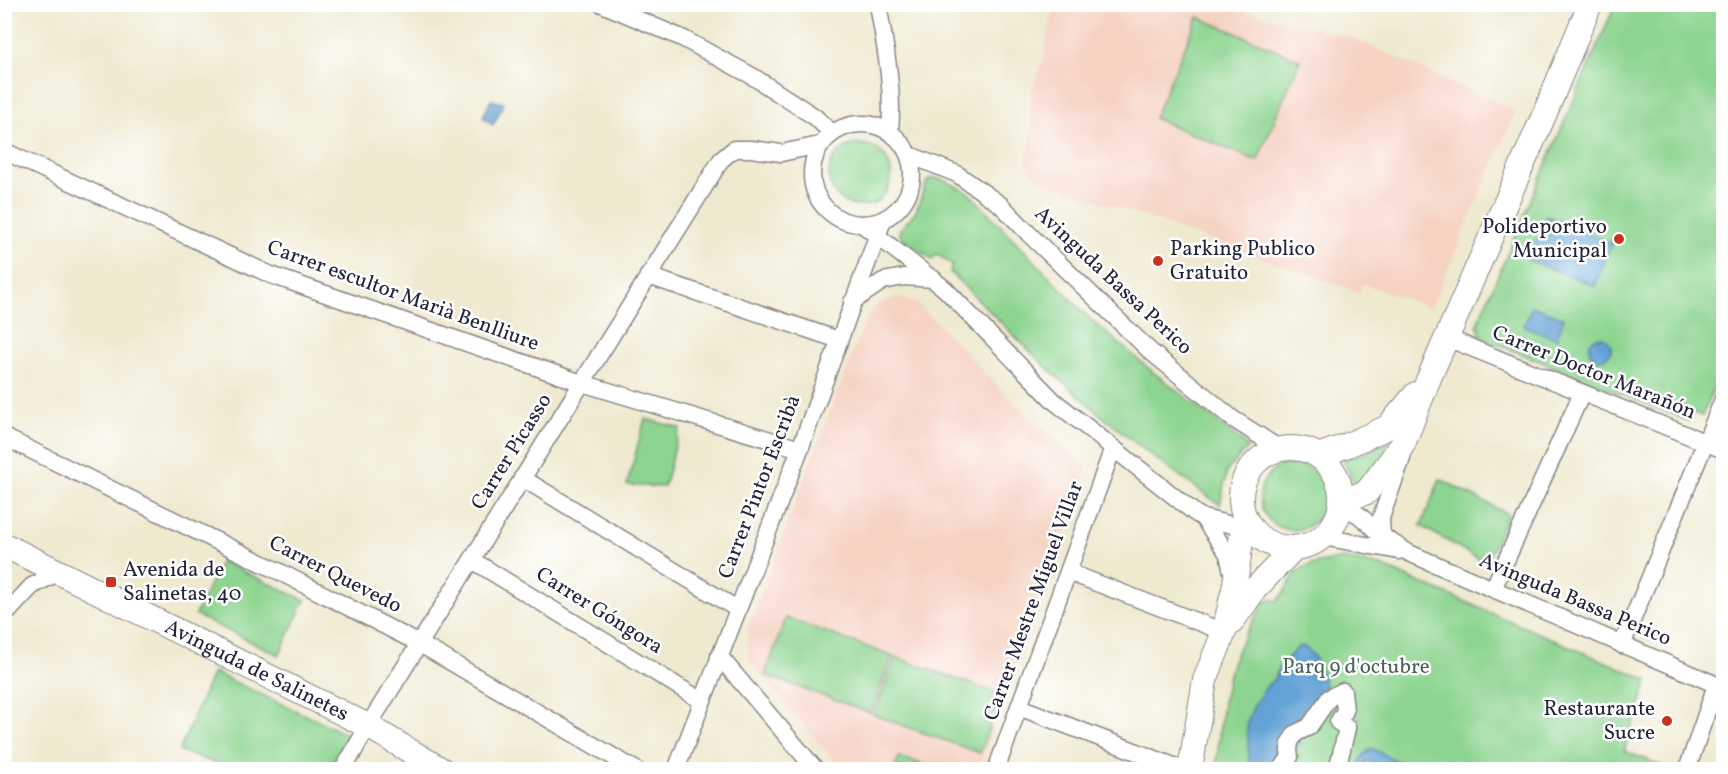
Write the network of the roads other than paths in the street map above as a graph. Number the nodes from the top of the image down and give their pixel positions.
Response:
1 (602, 4) edge
2 (878, 4) edge
3 (1590, 4) edge
4 (890, 131) junction
5 (826, 139) junction
6 (4, 151) edge
7 (910, 154) junction
8 (883, 220) junction
9 (862, 225) junction
10 (878, 236) junction
11 (648, 276) junction
12 (934, 279) junction
13 (852, 302) junction
14 (1447, 338) junction
15 (839, 340) junction
16 (1429, 378) junction
17 (582, 383) junction
18 (1582, 393) junction
19 (1724, 397) edge
20 (4, 437) edge
21 (1704, 441) junction
22 (1403, 444) junction
23 (1113, 448) junction
24 (800, 449) junction
25 (1280, 449) junction
26 (1724, 450) edge
27 (1318, 456) junction
28 (522, 478) junction
29 (1341, 503) junction
30 (1203, 519) junction
31 (1248, 524) junction
32 (1323, 537) junction
33 (1382, 537) junction
34 (4, 545) edge
35 (1293, 549) junction
36 (1409, 553) junction
37 (472, 560) junction
38 (58, 572) junction
39 (1068, 572) junction
40 (1235, 584) junction
41 (1493, 589) junction
42 (737, 609) junction
43 (4, 616) edge
44 (1224, 632) junction
45 (420, 644) junction
46 (1622, 645) junction
47 (719, 656) junction
48 (1720, 686) edge
49 (702, 701) junction
50 (1019, 707) junction
51 (368, 726) junction
52 (343, 770) edge
53 (442, 770) edge
54 (636, 770) edge
55 (676, 770) edge
56 (816, 770) edge
57 (996, 770) edge
58 (1184, 770) edge
59 (1190, 770) edge
60 (1281, 770) edge
61 (1337, 770) edge
62 (1687, 770) edge

1 - 5 street
2 - 4 street
3 - 14 street
4 - 5 street
4 - 7 street
5 - 9 street
5 - 11 street, Carrer Picasso
6 - 17 street, Carrer escultor Marià Benlliure
7 - 8 street
7 - 25 street, Avinguda Bassa Perico
8 - 9 street
8 - 10 street, Carrer Pintor Escribà
9 - 10 street
10 - 12 street
10 - 13 street, Carrer Pintor Escribà
11 - 15 street
11 - 17 street, Carrer Picasso
12 - 13 street
12 - 23 street
13 - 15 street, Carrer Pintor Escribà
14 - 16 street
14 - 18 street, Carrer Doctor Marañón
15 - 24 street, Carrer Pintor Escribà
16 - 22 street
16 - 27 street
17 - 24 street, Carrer escultor Marià Benlliure
17 - 28 street, Carrer Picasso
18 - 21 street, Carrer Doctor Marañón
18 - 41 street
19 - 21 street
20 - 45 street, Carrer Quevedo
21 - 26 street, Carrer Doctor Marañón
21 - 46 street
22 - 29 street
22 - 33 street
23 - 30 street
23 - 39 street, Carrer Mestre Miguel Villar
24 - 42 street, Carrer Pintor Escribà
25 - 27 street
25 - 31 street
27 - 29 street
28 - 37 street, Carrer Picasso
28 - 42 street
29 - 32 street
29 - 33 street, Avinguda Bassa Perico
30 - 31 street
30 - 40 street
31 - 35 street
31 - 40 street
32 - 35 street
32 - 36 street, Avinguda Bassa Perico
33 - 36 street, Avinguda Bassa Perico
34 - 38 street, Avinguda de Salinetes
35 - 44 street
36 - 41 street, Avinguda Bassa Perico
37 - 45 street, Carrer Picasso
37 - 49 street, Carrer Góngora
38 - 43 street
38 - 51 street, Avinguda de Salinetes
39 - 44 street
39 - 50 street, Carrer Mestre Miguel Villar
40 - 44 street
41 - 46 street, Avinguda Bassa Perico
42 - 47 street, Carrer Pintor Escribà
44 - 59 street
45 - 51 street, Carrer Picasso
45 - 54 street, Carrer Quevedo
46 - 48 street, Avinguda Bassa Perico
47 - 49 street, Carrer Pintor Escribà
47 - 56 street
48 - 62 street
49 - 55 street, Carrer Pintor Escribà
50 - 57 street, Carrer Mestre Miguel Villar
50 - 58 street
51 - 52 street, Carrer Picasso
51 - 53 street, Avinguda de Salinetes
60 - 61 street

